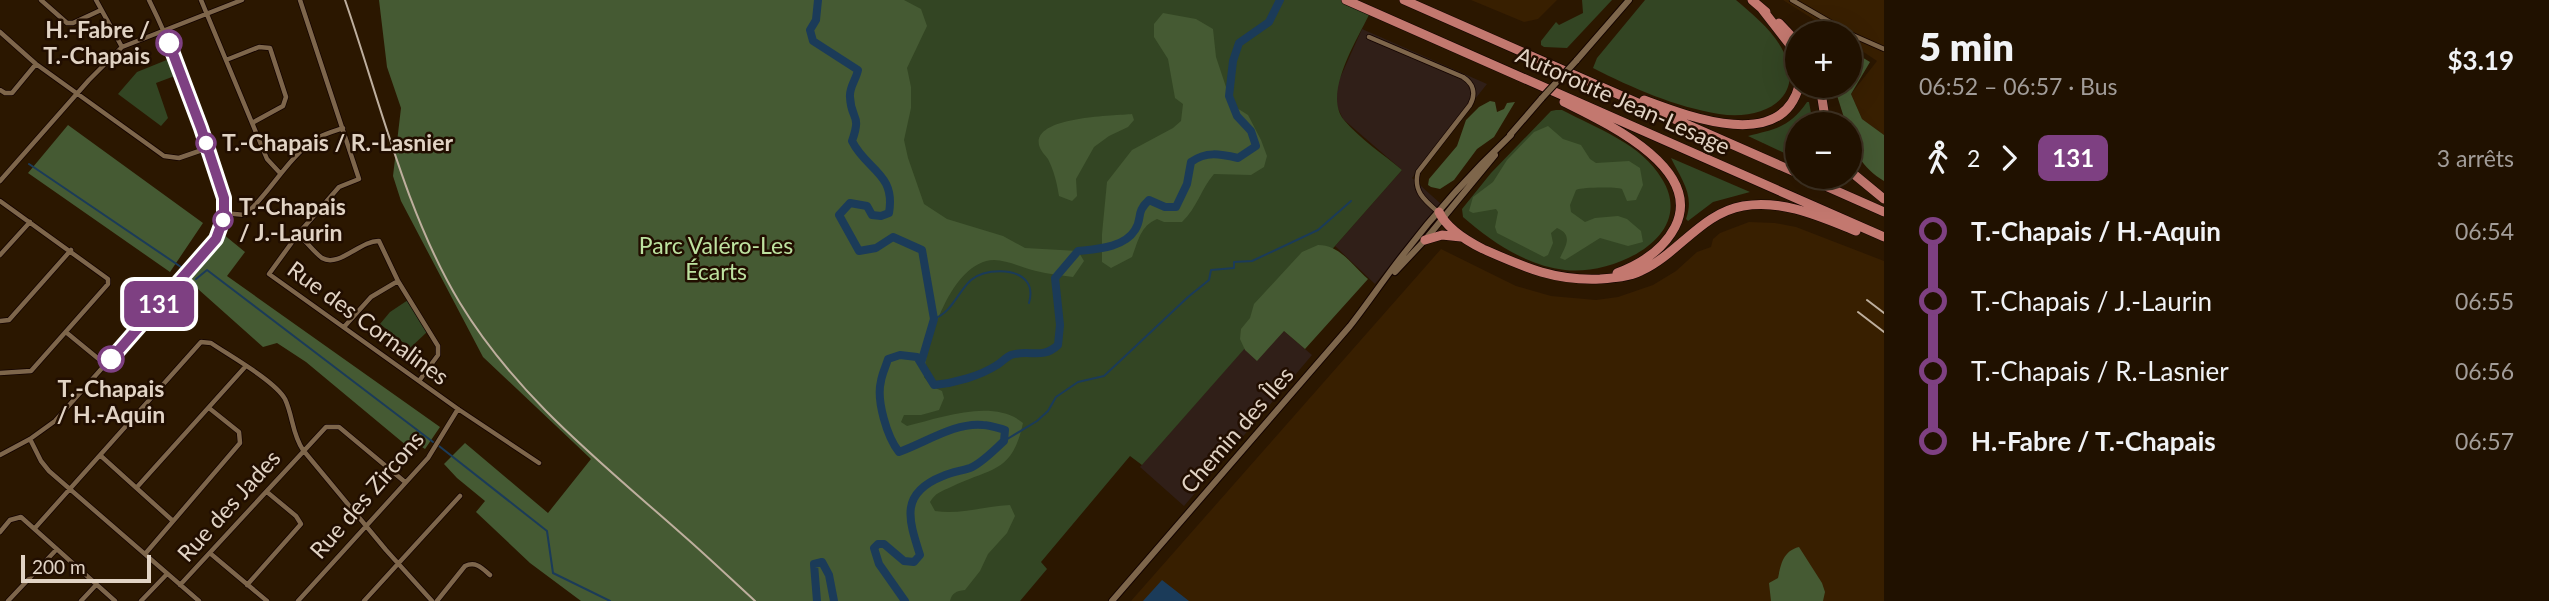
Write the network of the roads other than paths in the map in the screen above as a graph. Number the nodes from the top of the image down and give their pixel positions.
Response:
1 (41, 0) edge
2 (96, 0) edge
3 (149, 0) edge
4 (201, 0) edge
5 (242, 0) edge
6 (300, 0) edge
7 (1346, 0) edge
8 (1404, 0) edge
9 (1629, 0) edge
10 (1752, 0) edge
11 (1793, 0) edge
12 (1762, 9) junction
13 (101, 10) junction
14 (207, 14) junction
15 (1829, 21) edge
16 (1785, 29) edge
17 (164, 30) junction
18 (0, 32) edge
19 (1369, 37) dead end
20 (1785, 38) edge
21 (1862, 39) edge
22 (122, 47) junction
23 (1884, 49) edge
24 (226, 60) junction
25 (36, 64) junction
26 (1504, 70) junction
27 (1573, 74) junction
28 (0, 90) edge
29 (77, 94) junction
30 (1793, 98) edge
31 (252, 123) junction
32 (342, 128) junction
33 (208, 148) junction
34 (1785, 168) edge
35 (280, 173) junction
36 (0, 181) edge
37 (1862, 181) edge
38 (1832, 189) edge
39 (1884, 199) edge
40 (0, 201) edge
41 (1884, 212) edge
42 (224, 213) junction
43 (1442, 216) junction
44 (30, 222) junction
45 (298, 234) junction
46 (1463, 238) junction
47 (1425, 240) junction
48 (1884, 240) edge
49 (1484, 249) junction
50 (71, 250) junction
51 (0, 255) edge
52 (1602, 278) junction
53 (398, 281) junction
54 (1386, 281) junction
55 (0, 321) edge
56 (344, 327) junction
57 (67, 333) junction
58 (106, 365) junction
59 (245, 367) junction
60 (0, 373) edge
61 (419, 381) junction
62 (209, 408) junction
63 (458, 409) junction
64 (30, 439) junction
65 (303, 450) junction
66 (0, 455) edge
67 (102, 456) junction
68 (539, 463) dead end
69 (405, 482) junction
70 (138, 486) junction
71 (71, 490) junction
72 (267, 492) junction
73 (460, 496) dead end
74 (173, 521) junction
75 (366, 525) junction
76 (35, 528) junction
77 (0, 532) edge
78 (56, 550) junction
79 (145, 554) junction
80 (211, 554) junction
81 (398, 563) junction
82 (167, 574) junction
83 (490, 575) dead end
84 (96, 585) junction
85 (180, 585) junction
86 (247, 585) junction
87 (8, 601) edge
88 (81, 601) edge
89 (115, 601) edge
90 (141, 601) edge
91 (198, 601) edge
92 (267, 601) edge
93 (298, 601) edge
94 (364, 601) edge
95 (435, 601) edge
96 (1112, 601) edge

1 - 13 street
2 - 13 street
3 - 17 street
4 - 14 street
5 - 14 street
6 - 32 street, Rue des Cornalines
7 - 26 highway, Autoroute Jean-Lesage
8 - 27 highway, Autoroute Jean-Lesage
9 - 43 main road, Chemin des Îles, bridge
10 - 12 highway
11 - 15 street
12 - 16 highway
12 - 20 highway
13 - 22 street
14 - 17 street
14 - 24 street
17 - 22 street
17 - 33 street
18 - 25 street
19 - 43 street
21 - 23 street
22 - 29 street
24 - 31 street
24 - 31 street
25 - 28 street
25 - 29 street
26 - 48 highway, Autoroute Jean-Lesage
26 - 52 highway
27 - 30 highway
27 - 34 highway, Autoroute Jean-Lesage
29 - 33 street
29 - 36 street
31 - 35 street
32 - 35 street
32 - 45 street, Rue des Cornalines
33 - 42 street
35 - 42 street
37 - 39 highway
38 - 41 highway
40 - 44 street
42 - 58 street
43 - 46 highway
43 - 47 main road, Chemin des Îles
43 - 49 highway
43 - 54 main road, Chemin des Îles
44 - 50 street
44 - 51 street
45 - 53 street
45 - 56 street, Rue des Cornalines
46 - 47 highway
46 - 49 highway
47 - 54 main road, Chemin des Îles
48 - 52 highway
49 - 52 highway
50 - 55 street
50 - 57 street
53 - 56 street
53 - 61 street
54 - 96 main road, Chemin des Îles
56 - 61 street, Rue des Cornalines
57 - 58 street
57 - 60 street
58 - 64 street
59 - 62 street
59 - 65 street
59 - 67 street
61 - 63 street, Rue des Cornalines
62 - 70 street
62 - 74 street
63 - 68 street, Rue des Cornalines
63 - 69 street, Rue des Zircons
64 - 66 street
64 - 71 street
65 - 69 street, Rue des Jades
65 - 72 street, Rue des Jades
65 - 75 street
67 - 70 street
67 - 71 street
69 - 75 street, Rue des Zircons
70 - 74 street
71 - 76 street
71 - 79 street
72 - 80 street, Rue des Jades
72 - 86 street
73 - 81 street
74 - 79 street
75 - 81 street
75 - 93 street, Rue des Zircons
76 - 77 street
76 - 78 street
78 - 84 street
78 - 87 street
79 - 82 street
80 - 85 street, Rue des Jades
80 - 86 street
81 - 94 street
81 - 95 street
82 - 85 street
82 - 90 street
83 - 95 street
84 - 88 street
84 - 89 street
85 - 91 street
86 - 92 street

